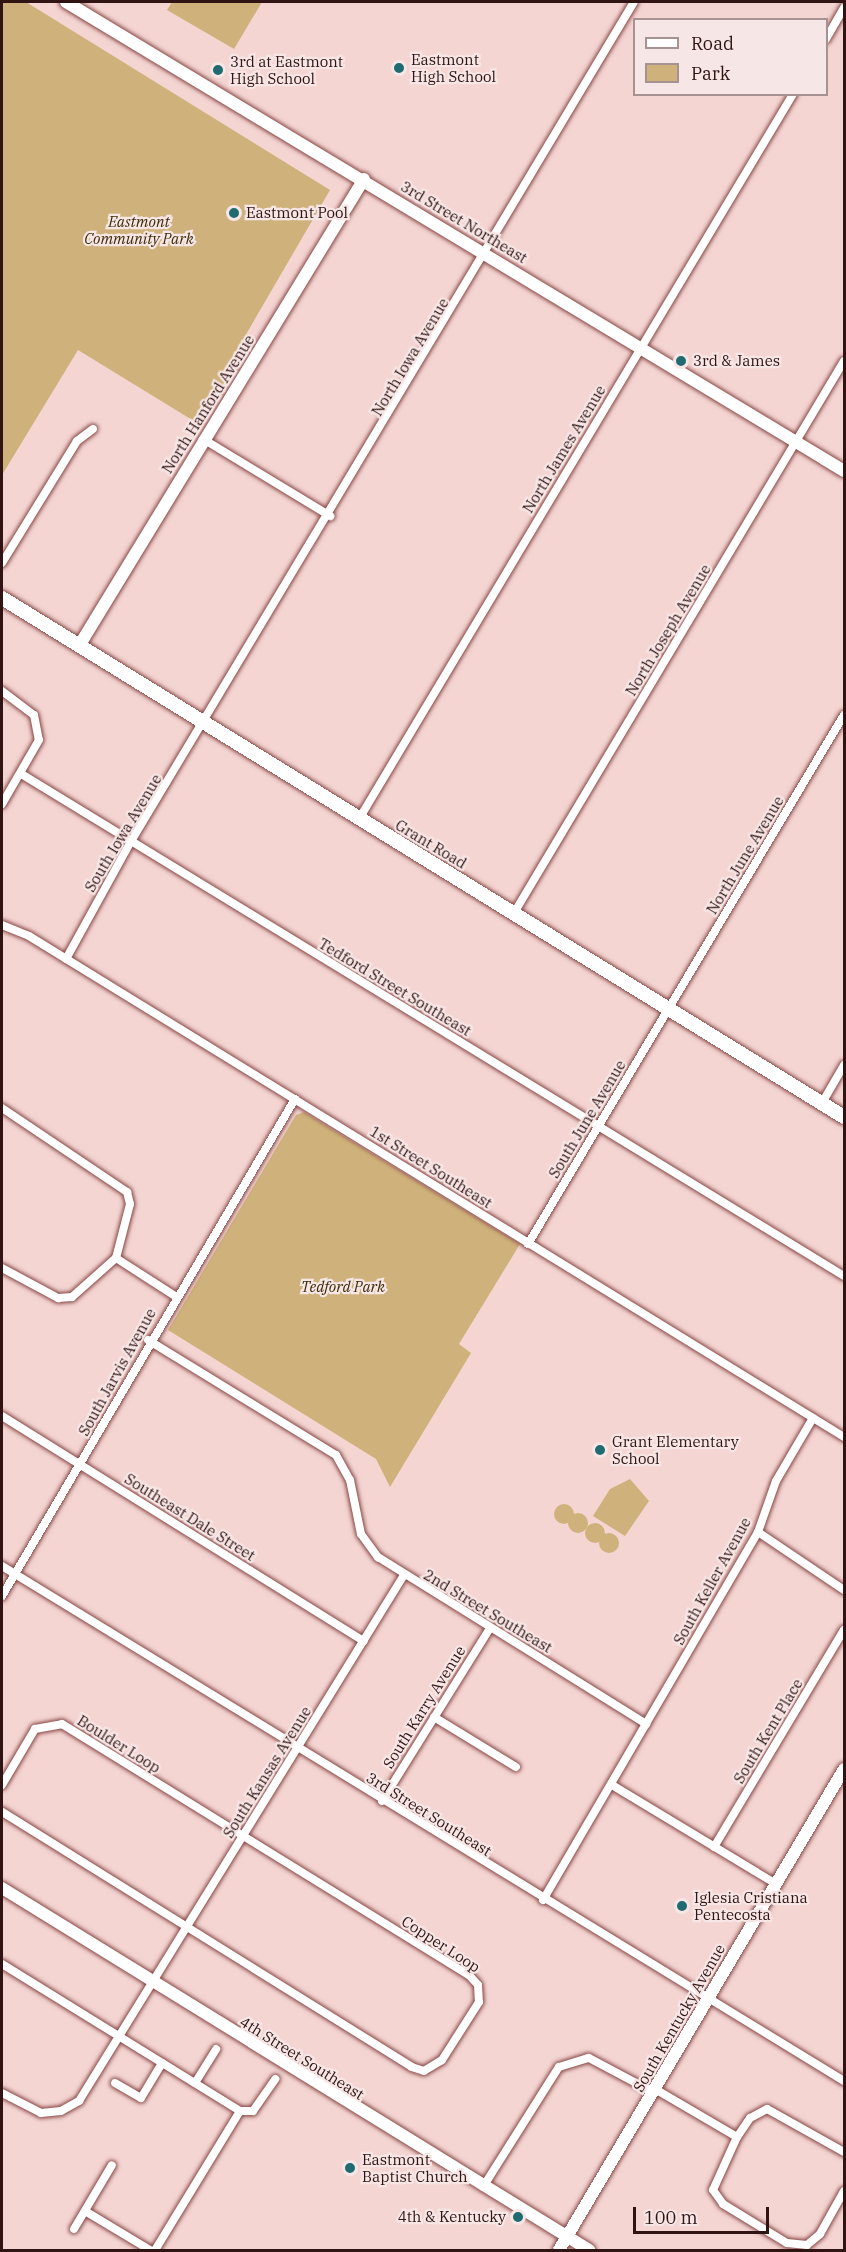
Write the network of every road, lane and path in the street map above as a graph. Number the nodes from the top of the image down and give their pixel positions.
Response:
1 (66, 2) edge
2 (634, 2) edge
3 (844, 8) edge
4 (828, 36) edge
5 (792, 96) edge
6 (364, 179) junction
7 (488, 253) junction
8 (641, 346) junction
9 (844, 361) edge
10 (93, 429) dead end
11 (203, 439) junction
12 (796, 441) junction
13 (844, 471) edge
14 (330, 516) junction
15 (2, 563) edge
16 (2, 598) edge
17 (79, 646) junction
18 (2, 691) edge
19 (844, 715) edge
20 (205, 723) junction
21 (23, 775) junction
22 (2, 804) edge
23 (359, 819) junction
24 (130, 843) junction
25 (513, 913) junction
26 (2, 925) edge
27 (66, 959) junction
28 (669, 1009) junction
29 (844, 1065) edge
30 (295, 1099) junction
31 (822, 1103) junction
32 (2, 1108) edge
33 (844, 1117) edge
34 (599, 1126) junction
35 (528, 1244) junction
36 (116, 1258) junction
37 (2, 1268) edge
38 (844, 1276) edge
39 (175, 1296) junction
40 (148, 1340) junction
41 (2, 1416) edge
42 (813, 1418) junction
43 (844, 1437) edge
44 (81, 1465) junction
45 (758, 1532) junction
46 (2, 1566) edge
47 (15, 1575) junction
48 (404, 1575) junction
49 (844, 1590) edge
50 (2, 1596) edge
51 (490, 1628) junction
52 (844, 1630) edge
53 (364, 1641) junction
54 (434, 1718) junction
55 (646, 1724) junction
56 (298, 1749) junction
57 (516, 1767) dead end
58 (844, 1770) edge
59 (2, 1785) edge
60 (612, 1785) junction
61 (382, 1801) junction
62 (2, 1812) edge
63 (242, 1836) junction
64 (714, 1847) junction
65 (776, 1884) junction
66 (2, 1888) edge
67 (543, 1900) junction
68 (185, 1926) junction
69 (2, 1964) edge
70 (152, 1982) junction
71 (706, 2001) junction
72 (118, 2037) junction
73 (216, 2049) dead end
74 (162, 2063) junction
75 (275, 2079) dead end
76 (844, 2081) edge
77 (115, 2083) dead end
78 (195, 2084) junction
79 (654, 2090) junction
80 (2, 2093) edge
81 (240, 2111) junction
82 (737, 2137) junction
83 (844, 2152) edge
84 (112, 2166) dead end
85 (483, 2187) junction
86 (844, 2191) edge
87 (85, 2211) junction
88 (74, 2229) dead end
89 (567, 2238) junction
90 (150, 2250) edge
91 (155, 2250) edge
92 (559, 2250) edge
93 (589, 2250) edge

1 - 6 street, 3rd Street Northeast
2 - 7 street, North Iowa Avenue
3 - 4 street
5 - 8 street, North James Avenue
6 - 7 street, 3rd Street Northeast
6 - 11 street, North Hanford Avenue
7 - 8 street, 3rd Street Northeast
7 - 14 street, North Iowa Avenue
8 - 12 street, 3rd Street Northeast
8 - 23 street, North James Avenue
9 - 12 street, North Joseph Avenue
10 - 15 street
11 - 14 street
11 - 17 street, North Hanford Avenue
12 - 13 street, 3rd Street Northeast
12 - 25 street, North Joseph Avenue
14 - 20 street, North Iowa Avenue
16 - 17 main road, Grant Road
17 - 20 main road, Grant Road
18 - 21 street
19 - 28 street, North June Avenue
20 - 23 main road, Grant Road
20 - 24 street, South Iowa Avenue
21 - 22 street
21 - 24 street, Tedford Street Southeast
23 - 25 main road, Grant Road
24 - 27 street, South Iowa Avenue
24 - 34 street, Tedford Street Southeast
25 - 28 main road, Grant Road
26 - 27 street, 1st Street Southeast
27 - 30 street, 1st Street Southeast
28 - 31 main road, Grant Road
28 - 34 street, South June Avenue
29 - 31 street
30 - 35 street, 1st Street Southeast
30 - 39 street, South Jarvis Avenue
31 - 33 main road, Grant Road
32 - 36 street
34 - 35 street, South June Avenue
34 - 38 street, Tedford Street Southeast
35 - 42 street, 1st Street Southeast
36 - 37 street
36 - 39 street
39 - 40 street, South Jarvis Avenue
40 - 44 street, South Jarvis Avenue
40 - 48 street, 2nd Street Southeast
41 - 44 street, Southeast Dale Street
42 - 43 street, 1st Street Southeast
42 - 45 street, South Keller Avenue
44 - 47 street, South Jarvis Avenue
44 - 53 street, Southeast Dale Street
45 - 49 street
45 - 55 street, South Keller Avenue
46 - 47 street, 3rd Street Southeast
47 - 50 street, South Jarvis Avenue
47 - 56 street, 3rd Street Southeast
48 - 51 street, 2nd Street Southeast
48 - 53 street, South Kansas Avenue
51 - 54 street, South Karry Avenue
51 - 55 street, 2nd Street Southeast
52 - 64 street, South Kent Place
53 - 56 street, South Kansas Avenue
54 - 57 street
54 - 61 street, South Karry Avenue
55 - 60 street
56 - 61 street, 3rd Street Southeast
56 - 63 street, South Kansas Avenue
58 - 65 street, South Kentucky Avenue
59 - 63 street, Boulder Loop
60 - 64 street
60 - 67 street
61 - 67 street, 3rd Street Southeast
62 - 68 street
63 - 68 street, South Kansas Avenue
63 - 68 street, Copper Loop
64 - 65 street
65 - 71 street, South Kentucky Avenue
66 - 70 street, 4th Street Southeast
67 - 71 street, 3rd Street Southeast
68 - 70 street, South Kansas Avenue
69 - 72 street
70 - 72 street, South Kansas Avenue
70 - 85 street, 4th Street Southeast
71 - 76 street, 3rd Street Southeast
71 - 79 street, South Kentucky Avenue
72 - 74 street
72 - 80 street, South Kansas Avenue
73 - 78 street
74 - 77 street
74 - 78 street
75 - 81 street
78 - 81 street
79 - 82 street
79 - 85 street
79 - 89 street, South Kentucky Avenue
81 - 91 street
82 - 83 street
82 - 86 street
84 - 87 street
85 - 89 street, 4th Street Southeast
87 - 88 street
87 - 90 street
89 - 92 street, South Kentucky Avenue
89 - 93 street, 4th Street Southeast

